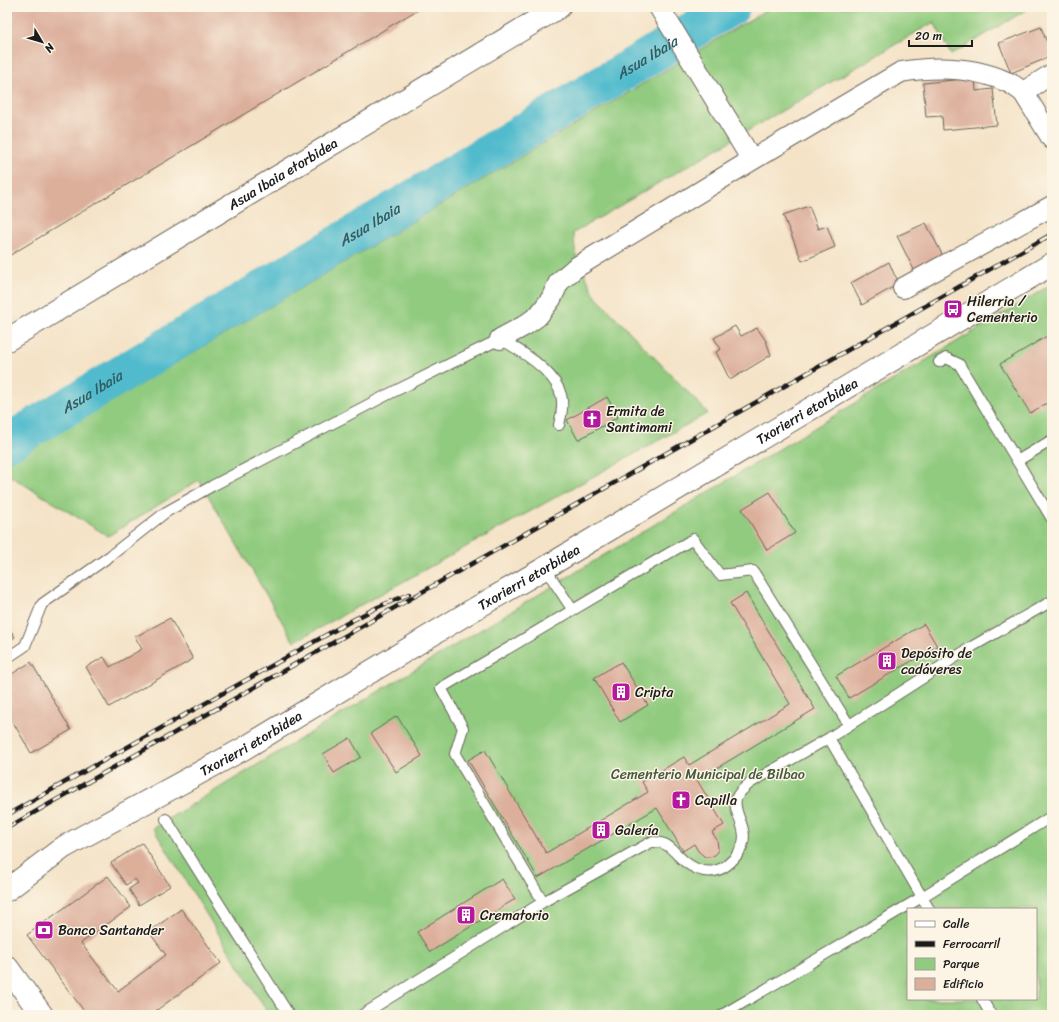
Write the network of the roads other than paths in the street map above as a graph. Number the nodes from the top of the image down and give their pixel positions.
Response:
1 (559, 7) edge
2 (660, 7) edge
3 (1052, 74) edge
4 (1023, 92) junction
5 (1052, 139) edge
6 (752, 160) junction
7 (1052, 206) edge
8 (1052, 264) edge
9 (903, 288) dead end
10 (7, 340) edge
11 (500, 340) junction
12 (940, 362) dead end
13 (560, 426) dead end
14 (1052, 440) edge
15 (1017, 461) junction
16 (1052, 518) edge
17 (545, 568) junction
18 (1052, 601) edge
19 (572, 609) junction
20 (7, 658) edge
21 (849, 725) junction
22 (829, 738) junction
23 (1052, 816) edge
24 (166, 819) dead end
25 (7, 890) edge
26 (922, 897) junction
27 (543, 902) junction
28 (928, 908) edge
29 (7, 967) edge
30 (983, 1000) edge
31 (42, 1015) edge
32 (289, 1015) edge
33 (362, 1015) edge
34 (722, 1015) edge
35 (991, 1015) edge

1 - 10 street, Asua Ibaia etorbidea
2 - 6 street
3 - 4 street
4 - 5 street
4 - 6 street
6 - 11 street
7 - 9 street
8 - 17 street, Txorierri etorbidea
11 - 13 lane
11 - 20 lane
12 - 15 lane
14 - 15 lane
15 - 16 lane
17 - 19 lane
17 - 25 street, Txorierri etorbidea
18 - 21 lane
19 - 21 lane
19 - 27 lane
21 - 22 lane
22 - 26 lane
22 - 27 lane
23 - 26 lane
24 - 32 lane
26 - 28 lane
26 - 34 lane
27 - 33 lane
29 - 31 street
30 - 35 lane

